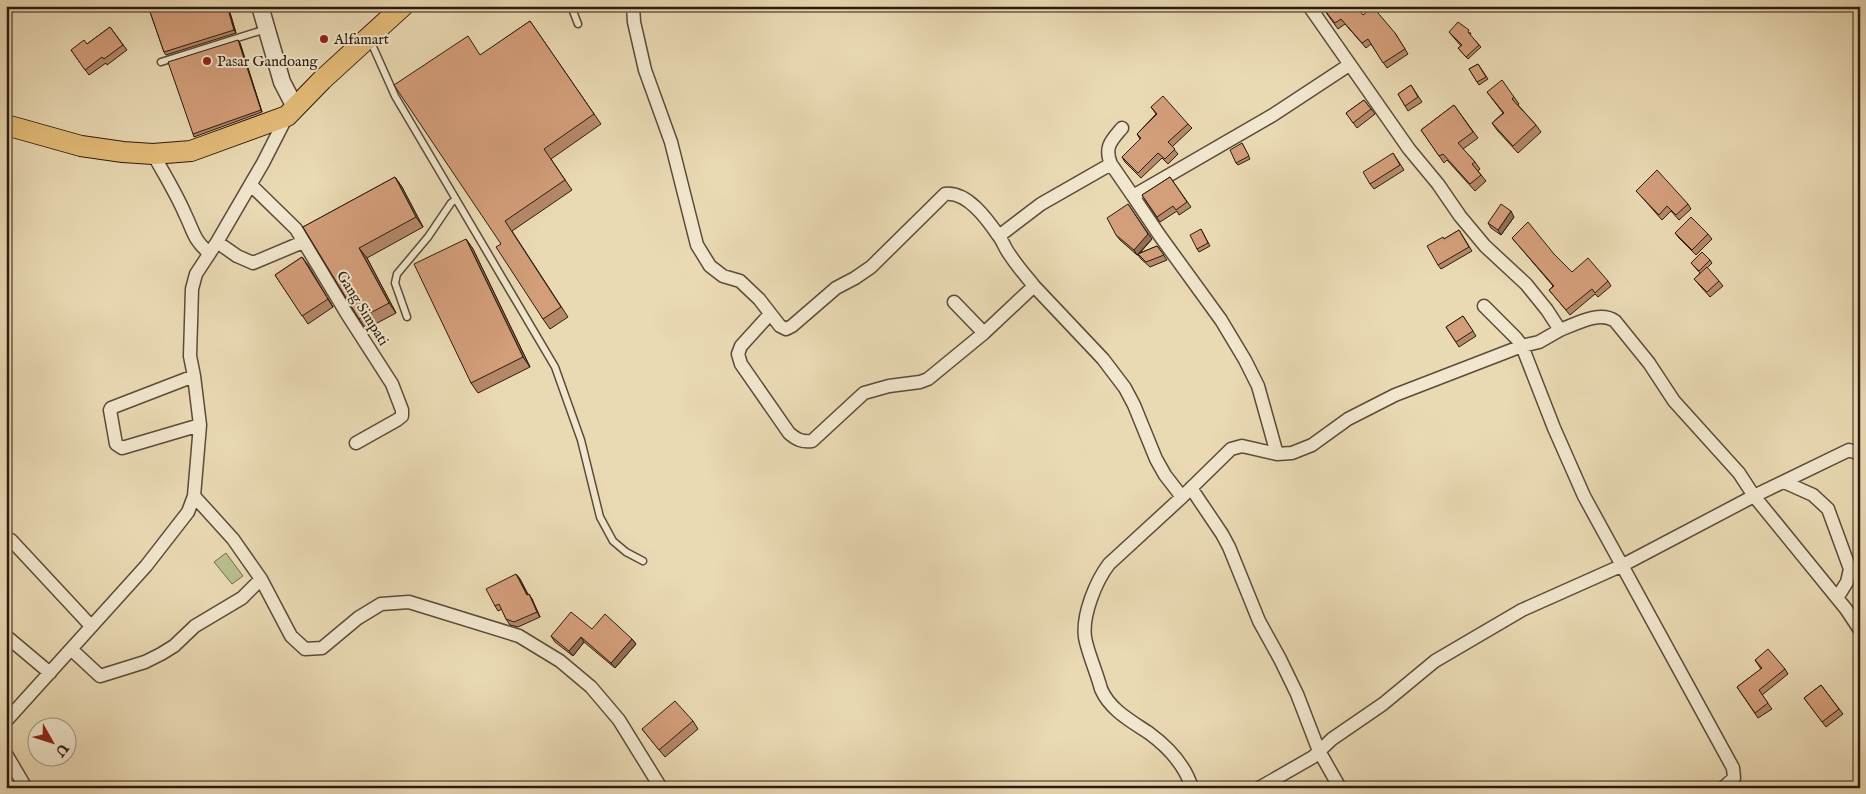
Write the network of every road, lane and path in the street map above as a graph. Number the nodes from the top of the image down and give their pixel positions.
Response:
1 (260, 6) edge
2 (403, 6) edge
3 (571, 6) edge
4 (633, 6) edge
5 (1309, 6) edge
6 (578, 24) dead end
7 (266, 30) junction
8 (368, 38) junction
9 (161, 62) dead end
10 (1350, 65) junction
11 (291, 111) junction
12 (6, 125) edge
13 (1122, 128) dead end
14 (153, 154) junction
15 (1111, 164) junction
16 (251, 184) junction
17 (1133, 196) junction
18 (456, 199) junction
19 (999, 236) junction
20 (217, 242) junction
21 (304, 242) junction
22 (209, 253) junction
23 (1034, 286) junction
24 (954, 302) dead end
25 (1484, 306) dead end
26 (770, 314) junction
27 (407, 316) dead end
28 (1560, 330) junction
29 (984, 333) junction
30 (1522, 346) junction
31 (194, 376) junction
32 (200, 425) junction
33 (356, 443) dead end
34 (1277, 454) junction
35 (1860, 454) edge
36 (1784, 482) junction
37 (1186, 492) junction
38 (194, 496) junction
39 (1754, 496) junction
40 (11, 540) dead end
41 (643, 561) dead end
42 (1623, 565) junction
43 (261, 579) junction
44 (1837, 598) junction
45 (91, 626) junction
46 (1860, 630) edge
47 (6, 636) edge
48 (72, 650) junction
49 (50, 672) junction
50 (11, 710) edge
51 (6, 721) edge
52 (1319, 751) junction
53 (6, 754) edge
54 (26, 788) edge
55 (661, 788) edge
56 (1192, 788) edge
57 (1258, 788) edge
58 (1340, 788) edge
59 (1723, 788) edge

1 - 7 street
2 - 8 main road
3 - 6 lane
4 - 26 street
5 - 10 street
7 - 9 lane
7 - 11 street
8 - 11 main road
8 - 18 lane
10 - 17 street
10 - 28 street
11 - 14 main road
11 - 16 street
12 - 14 main road
13 - 15 street
14 - 22 street
15 - 17 street
15 - 19 street
16 - 20 street
16 - 21 street, Gang Simpati
17 - 34 street
18 - 27 lane
18 - 41 lane
19 - 23 street
19 - 26 street
20 - 21 street
20 - 22 street
21 - 33 street, Gang Simpati
22 - 31 street
23 - 29 street
23 - 37 street
24 - 29 street
25 - 30 street
26 - 29 street
28 - 30 street
28 - 39 street
30 - 34 street
30 - 42 street
31 - 32 street
31 - 32 street
32 - 38 street
34 - 37 street
35 - 36 street
36 - 39 street
36 - 44 street
37 - 52 street
37 - 56 street
38 - 43 street
38 - 45 street
39 - 42 street
39 - 44 street
40 - 45 street
42 - 52 street
42 - 59 street
43 - 48 street
43 - 55 street
44 - 46 street
45 - 48 street
47 - 49 street
48 - 49 street
49 - 50 street
50 - 51 street
52 - 57 street
52 - 58 street
53 - 54 street

